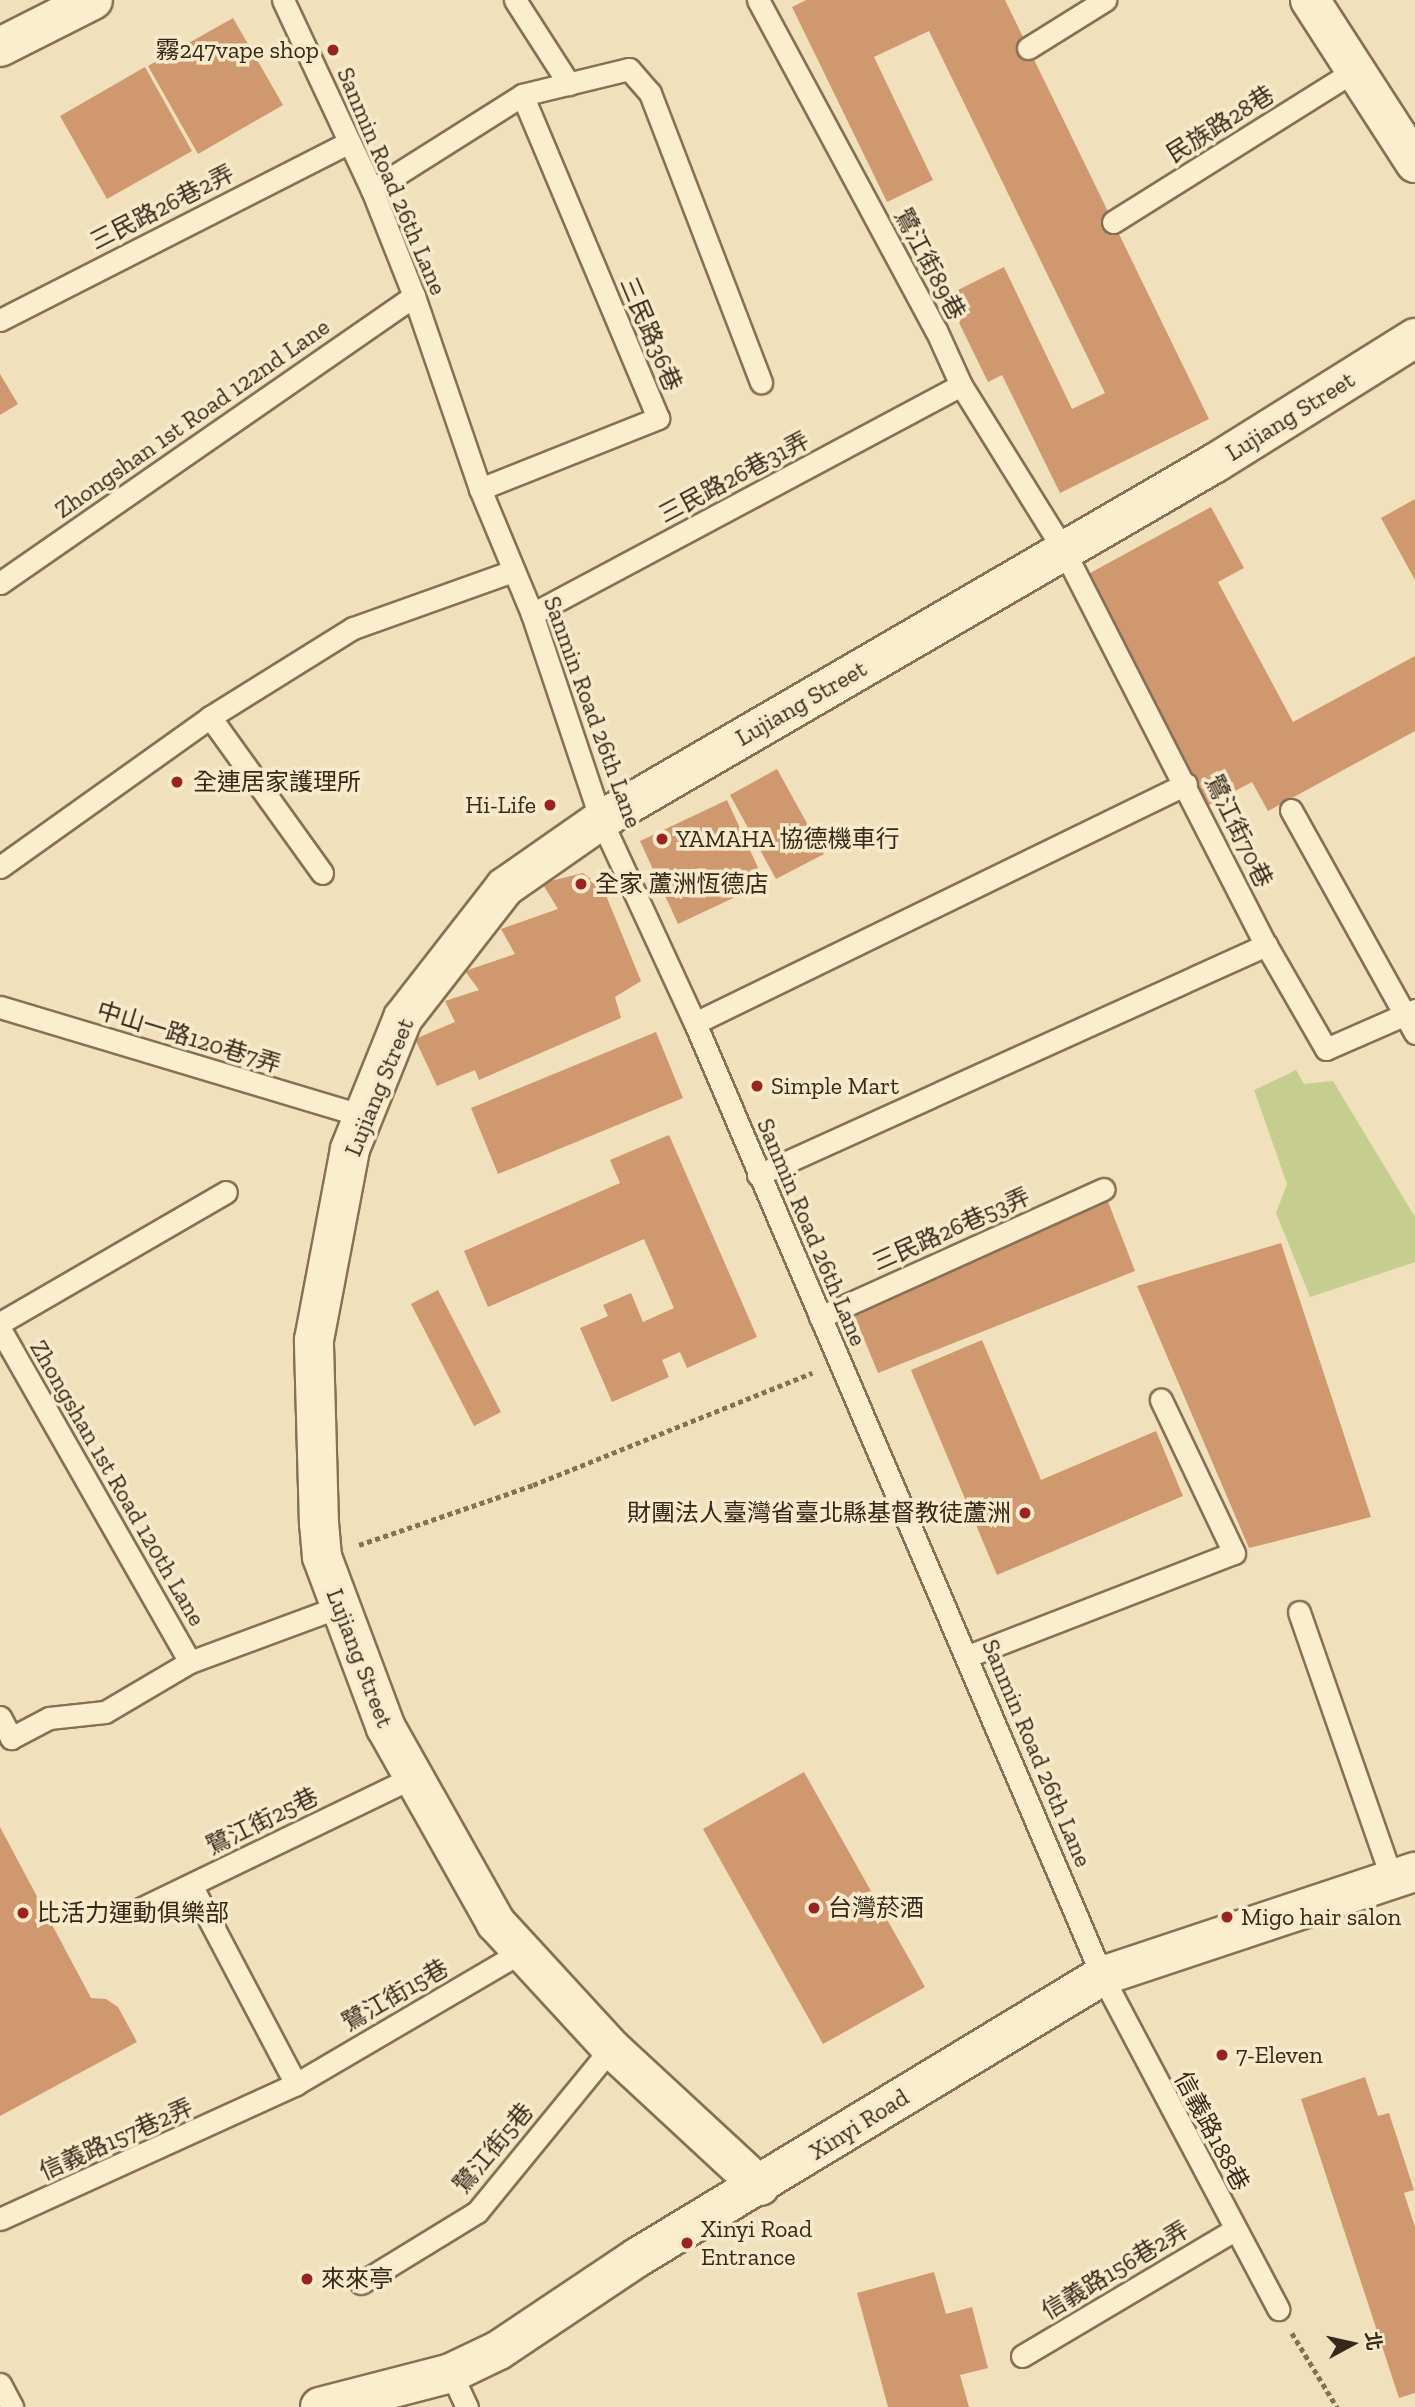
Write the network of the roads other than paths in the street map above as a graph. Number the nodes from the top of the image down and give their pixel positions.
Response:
1 (93, 0) edge
2 (283, 0) edge
3 (515, 0) edge
4 (758, 0) edge
5 (1105, 0) edge
6 (1310, 0) edge
7 (0, 47) edge
8 (1028, 48) dead end
9 (1355, 70) junction
10 (569, 84) junction
11 (522, 94) junction
12 (349, 142) junction
13 (1415, 163) edge
14 (372, 190) junction
15 (1113, 222) dead end
16 (414, 296) junction
17 (0, 320) edge
18 (1415, 338) edge
19 (761, 382) dead end
20 (961, 385) junction
21 (480, 489) junction
22 (1063, 549) junction
23 (513, 571) junction
24 (0, 583) edge
25 (532, 614) junction
26 (210, 717) junction
27 (1186, 784) junction
28 (1291, 810) dead end
29 (601, 820) junction
30 (0, 867) edge
31 (322, 873) dead end
32 (1266, 945) junction
33 (0, 1007) edge
34 (1412, 1020) edge
35 (695, 1023) junction
36 (363, 1116) junction
37 (758, 1175) junction
38 (1103, 1189) dead end
39 (226, 1192) dead end
40 (820, 1317) junction
41 (0, 1323) edge
42 (0, 1329) edge
43 (1161, 1400) dead end
44 (339, 1607) junction
45 (1299, 1612) dead end
46 (968, 1656) junction
47 (190, 1662) junction
48 (0, 1717) edge
49 (414, 1777) junction
50 (1403, 1875) edge
51 (191, 1885) junction
52 (134, 1912) dead end
53 (521, 1952) junction
54 (1102, 1976) junction
55 (611, 2048) junction
56 (296, 2084) junction
57 (215, 2124) joint
58 (760, 2186) junction
59 (0, 2219) edge
60 (1234, 2230) junction
61 (361, 2283) dead end
62 (1278, 2309) road end
63 (1022, 2356) dead end
64 (451, 2373) junction
65 (0, 2384) edge
66 (12, 2407) edge
67 (320, 2407) edge
68 (467, 2407) edge

1 - 7 street
2 - 12 lane, Sanmin Road 26th Lane
3 - 10 lane
4 - 20 lane, 鷺江街89巷
5 - 8 lane
6 - 9 street
9 - 13 street
9 - 15 lane, 民族路28巷
10 - 11 lane
10 - 19 lane
11 - 14 lane
11 - 21 lane, 三民路36巷
12 - 14 lane, Sanmin Road 26th Lane
12 - 17 lane, 三民路26巷2弄
14 - 16 lane, Sanmin Road 26th Lane
16 - 21 lane, Sanmin Road 26th Lane
16 - 24 lane, Zhongshan 1st Road 122nd Lane
18 - 22 street, Lujiang Street
20 - 22 lane, 鷺江街89巷
20 - 25 lane, 三民路26巷31弄
21 - 23 lane, Sanmin Road 26th Lane
22 - 27 lane, 鷺江街70巷
22 - 29 street, Lujiang Street
23 - 25 lane, Sanmin Road 26th Lane
23 - 26 lane
25 - 29 lane, Sanmin Road 26th Lane
26 - 30 lane
26 - 31 lane
27 - 32 lane, 鷺江街70巷
27 - 35 lane
28 - 34 lane
29 - 35 lane, Sanmin Road 26th Lane
29 - 36 street, Lujiang Street
32 - 34 lane, 鷺江街70巷
32 - 37 lane
33 - 36 lane, 中山一路120巷7弄
35 - 37 lane, Sanmin Road 26th Lane
36 - 44 street, Lujiang Street
37 - 40 lane, Sanmin Road 26th Lane
38 - 40 lane, 三民路26巷53弄
39 - 41 lane
40 - 46 lane, Sanmin Road 26th Lane
42 - 47 lane, Zhongshan 1st Road 120th Lane
43 - 46 lane
44 - 47 lane
44 - 49 street, Lujiang Street
45 - 50 lane
46 - 54 lane, Sanmin Road 26th Lane
47 - 48 lane
49 - 51 lane, 鷺江街25巷
49 - 53 street, Lujiang Street
50 - 54 street, Xinyi Road
51 - 52 lane, 鷺江街25巷
51 - 56 lane
53 - 55 street, Lujiang Street
53 - 56 lane, 鷺江街15巷
54 - 58 street, Xinyi Road
54 - 60 lane, 信義路188巷
55 - 58 street, Lujiang Street
55 - 61 lane, 鷺江街5巷
56 - 57 lane, 鷺江街15巷
57 - 59 lane, 信義路157巷2弄
58 - 64 street, Xinyi Road
60 - 62 lane, 信義路188巷
60 - 63 lane, 信義路156巷2弄
64 - 67 street, Xinyi Road
64 - 68 lane
65 - 66 lane

